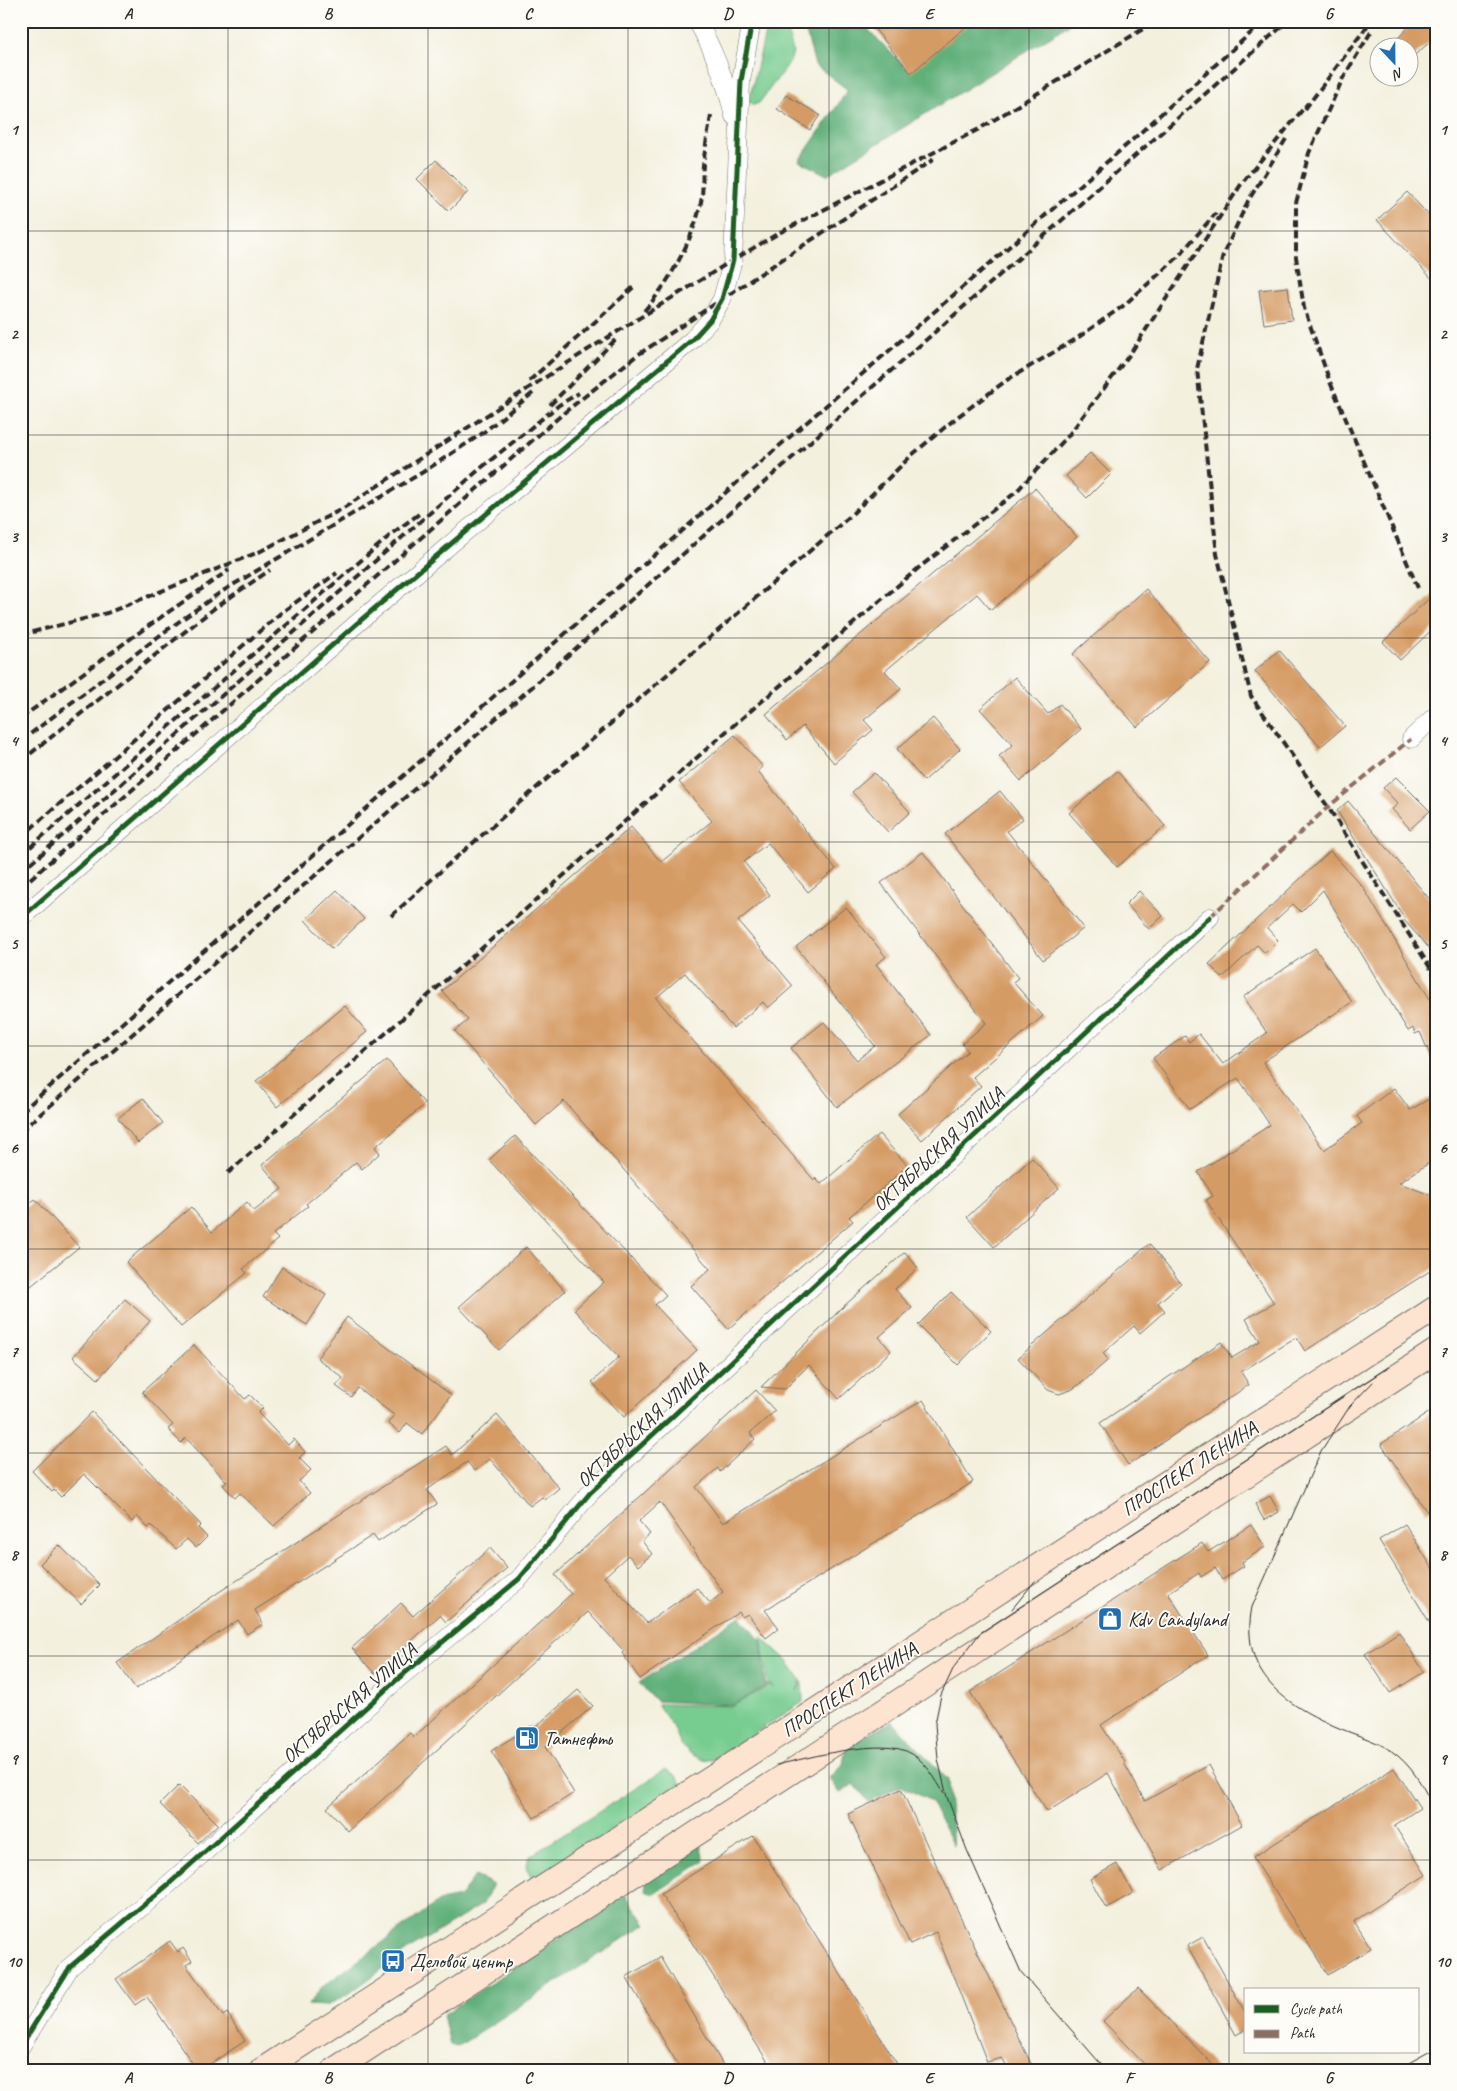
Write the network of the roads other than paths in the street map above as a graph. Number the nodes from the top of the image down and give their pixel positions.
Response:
1 (697, 21) edge
2 (752, 21) edge
3 (738, 136) junction
4 (1436, 715) edge
5 (1411, 739) dead end
6 (1210, 917) dead end
7 (21, 918) edge
8 (1436, 1308) edge
9 (1436, 1351) edge
10 (21, 2046) edge
11 (262, 2070) edge
12 (334, 2070) edge

1 - 3 street
2 - 3 street
3 - 7 street
4 - 5 street
6 - 10 street, ОКТЯБРЬСКАЯ УЛИЦА
8 - 11 main road, ПРОСПЕКТ ЛЕНИНА
9 - 12 main road, ПРОСПЕКТ ЛЕНИНА

